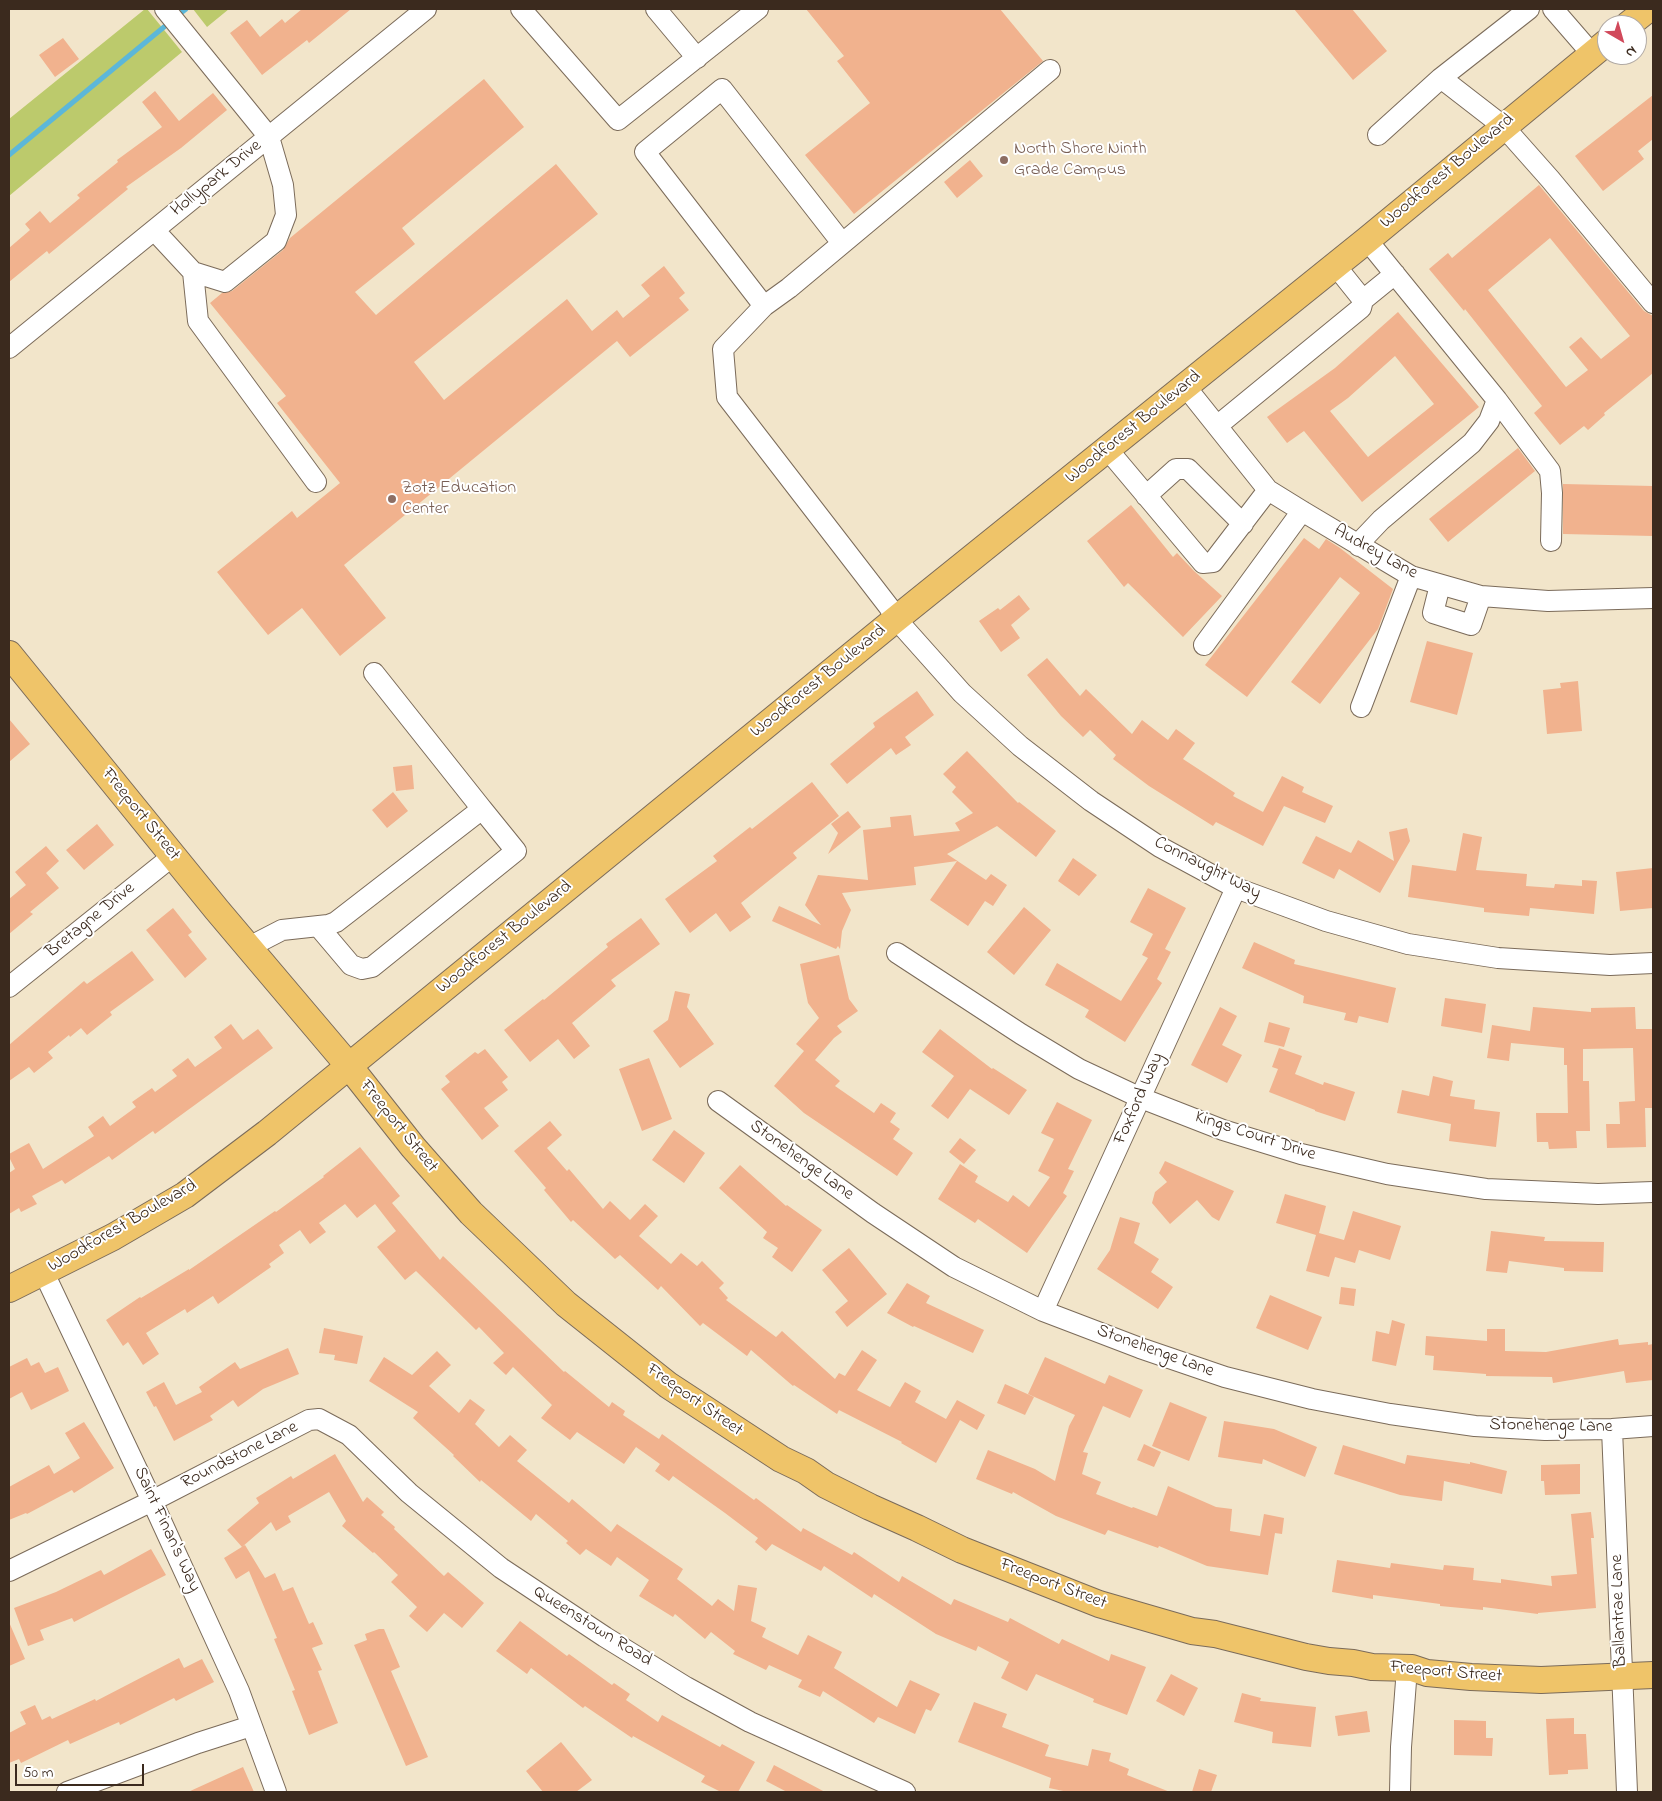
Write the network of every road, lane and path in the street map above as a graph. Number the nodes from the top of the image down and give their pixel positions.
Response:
1 (165, 9) edge
2 (426, 9) edge
3 (521, 9) edge
4 (656, 9) edge
5 (758, 9) edge
6 (1530, 9) edge
7 (1553, 9) edge
8 (1597, 46) edge
9 (1597, 50) edge
10 (697, 58) junction
11 (1050, 70) dead end
12 (1441, 78) junction
13 (1503, 126) junction
14 (1378, 135) dead end
15 (269, 137) junction
16 (154, 230) junction
17 (1367, 240) junction
18 (842, 243) junction
19 (1335, 265) junction
20 (193, 272) junction
21 (1395, 274) junction
22 (1363, 300) junction
23 (1653, 303) edge
24 (764, 306) junction
25 (9, 348) edge
26 (1185, 386) junction
27 (1497, 400) junction
28 (1217, 426) junction
29 (1108, 450) junction
30 (316, 482) dead end
31 (1268, 490) junction
32 (1146, 496) junction
33 (1302, 512) junction
34 (1243, 524) junction
35 (1551, 541) dead end
36 (1359, 546) junction
37 (1412, 576) junction
38 (1440, 585) junction
39 (1480, 596) junction
40 (1653, 598) edge
41 (896, 619) junction
42 (1204, 645) dead end
43 (10, 659) edge
44 (374, 673) dead end
45 (1361, 708) dead end
46 (482, 809) junction
47 (174, 855) junction
48 (1236, 888) junction
49 (318, 926) junction
50 (249, 947) junction
51 (897, 954) dead end
52 (1653, 963) edge
53 (9, 987) edge
54 (349, 1066) junction
55 (1141, 1098) junction
56 (718, 1102) dead end
57 (1653, 1192) edge
58 (44, 1272) junction
59 (9, 1289) edge
60 (1044, 1311) junction
61 (309, 1420) joint
62 (1653, 1426) edge
63 (1612, 1429) junction
64 (152, 1501) junction
65 (9, 1571) edge
66 (1407, 1668) junction
67 (1653, 1675) edge
68 (1623, 1676) junction
69 (251, 1726) junction
70 (874, 1786) edge
71 (67, 1792) edge
72 (276, 1792) edge
73 (905, 1792) edge
74 (1400, 1792) edge
75 (1627, 1792) edge

1 - 15 street
2 - 15 street, Hollypark Drive
3 - 10 street
4 - 10 street
5 - 10 street
6 - 12 street
7 - 8 street
9 - 13 main road, Woodforest Boulevard
11 - 18 street, Connaught Way
12 - 13 street
12 - 14 street
13 - 17 main road, Woodforest Boulevard
13 - 23 street
15 - 16 street, Hollypark Drive
15 - 20 street
16 - 20 street
16 - 25 street, Hollypark Drive
17 - 19 main road, Woodforest Boulevard
17 - 21 street
18 - 24 street, Connaught Way
18 - 24 street
19 - 22 street
19 - 26 main road, Woodforest Boulevard
20 - 30 street
21 - 22 street
21 - 27 street
22 - 28 street
24 - 41 street, Connaught Way
26 - 28 street, Audrey Lane
26 - 29 main road, Woodforest Boulevard
27 - 35 street
27 - 36 street
28 - 31 street, Audrey Lane
29 - 32 street
29 - 41 main road, Woodforest Boulevard
31 - 33 street, Audrey Lane
31 - 34 street
32 - 34 street
32 - 34 street
33 - 36 street, Audrey Lane
33 - 42 street
36 - 37 street, Audrey Lane
37 - 38 street, Audrey Lane
37 - 45 street
38 - 39 street, Audrey Lane
38 - 39 street
39 - 40 street, Audrey Lane
41 - 48 street, Connaught Way
41 - 54 main road, Woodforest Boulevard
43 - 47 main road, Freeport Street
44 - 46 street
46 - 49 street
46 - 49 street
47 - 50 main road, Freeport Street
47 - 53 street, Bretagne Drive
48 - 52 street, Connaught Way
48 - 55 street, Foxford Way
49 - 50 street
50 - 54 main road, Freeport Street
51 - 55 street, Kings Court Drive
54 - 58 main road, Woodforest Boulevard
54 - 66 main road, Freeport Street
55 - 57 street, Kings Court Drive
55 - 60 street, Foxford Way
56 - 60 street, Stonehenge Lane
58 - 59 main road, Woodforest Boulevard
58 - 64 street, Saint Finan's Way
60 - 63 street, Stonehenge Lane
61 - 64 street, Roundstone Lane
61 - 70 street, Queenstown Road
62 - 63 street, Stonehenge Lane
63 - 68 street, Ballantrae Lane
64 - 65 street, Roundstone Lane
64 - 69 street, Saint Finan's Way
66 - 68 main road, Freeport Street
66 - 74 street
67 - 68 main road, Freeport Street
68 - 75 street, Ballantrae Lane
69 - 71 street
69 - 72 street, Saint Finan's Way
70 - 73 street, Queenstown Road

